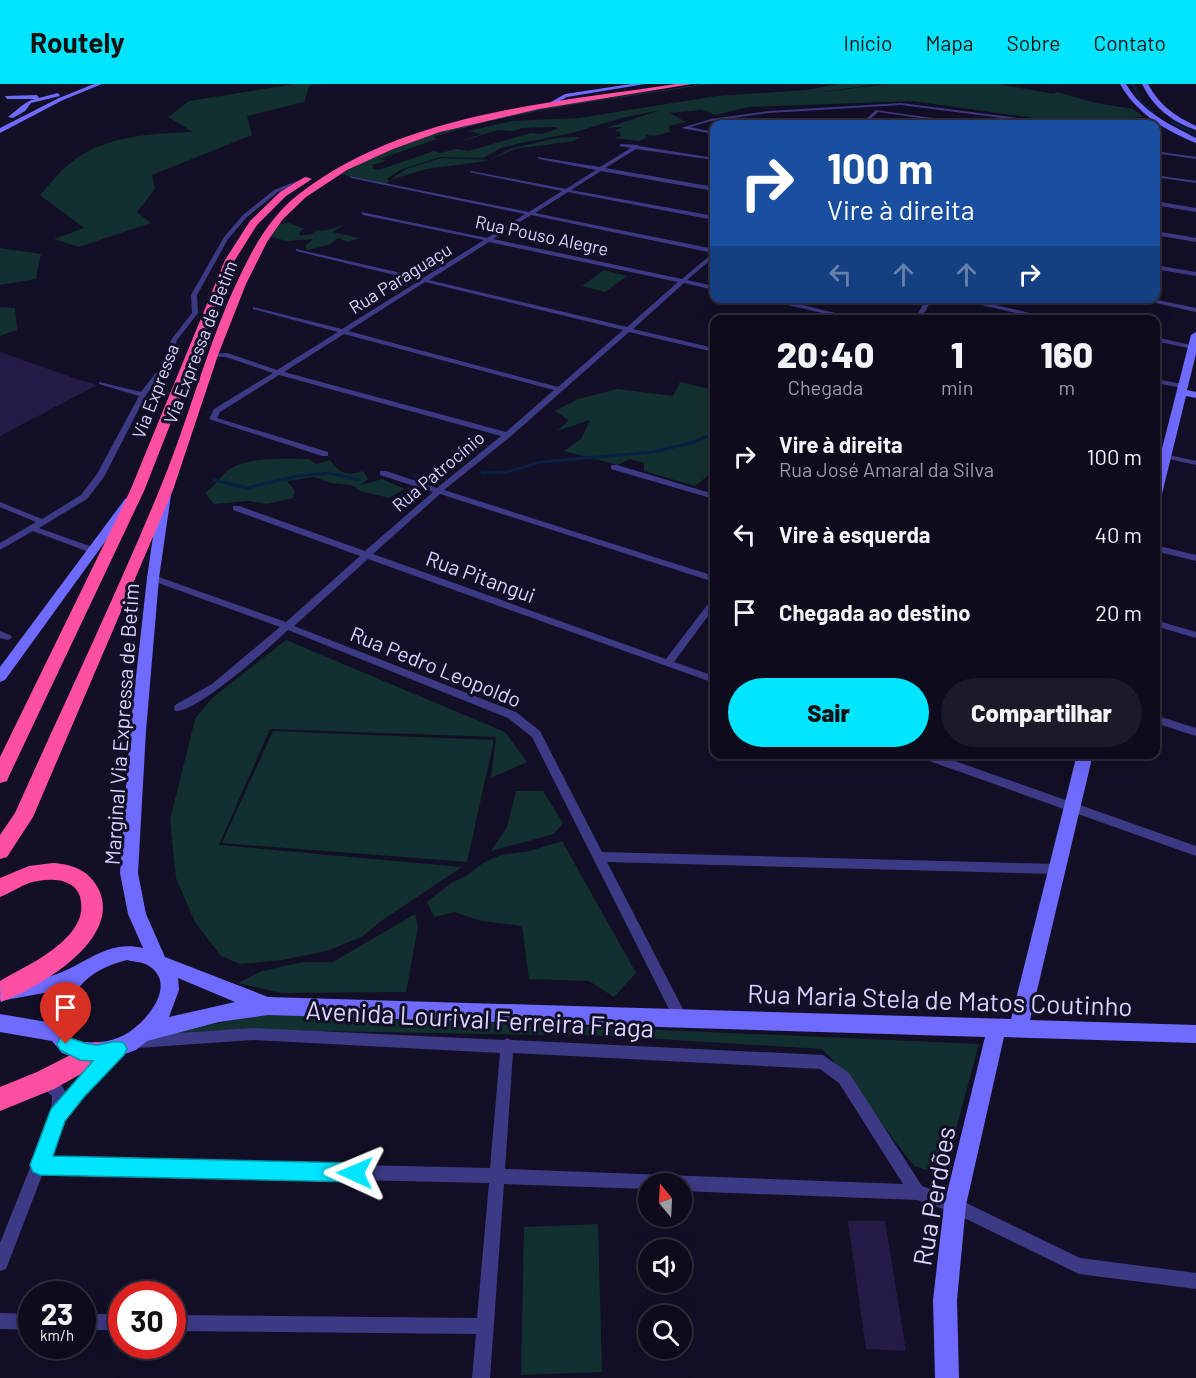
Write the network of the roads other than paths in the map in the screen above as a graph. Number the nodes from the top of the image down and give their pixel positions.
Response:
1 (97, 84) edge
2 (642, 84) edge
3 (661, 84) edge
4 (689, 84) edge
5 (1123, 84) edge
6 (1145, 84) edge
7 (47, 97) junction
8 (61, 99) junction
9 (554, 102) junction
10 (26, 106) junction
11 (48, 107) junction
12 (1196, 117) edge
13 (1176, 118) junction
14 (1157, 119) junction
15 (21, 120) junction
16 (710, 120) edge
17 (711, 120) edge
18 (867, 120) edge
19 (939, 120) edge
20 (1024, 120) edge
21 (1137, 120) edge
22 (1160, 121) edge
23 (1196, 128) edge
24 (0, 131) edge
25 (710, 132) edge
26 (1196, 141) edge
27 (621, 145) dead end
28 (638, 146) junction
29 (1160, 153) edge
30 (539, 158) dead end
31 (710, 158) edge
32 (1196, 158) edge
33 (339, 161) dead end
34 (601, 169) junction
35 (320, 172) dead end
36 (471, 172) dead end
37 (351, 177) dead end
38 (1160, 177) edge
39 (309, 178) junction
40 (1196, 182) edge
41 (710, 188) edge
42 (567, 190) junction
43 (1160, 204) edge
44 (1196, 210) edge
45 (363, 213) dead end
46 (529, 214) junction
47 (710, 217) edge
48 (1160, 234) edge
49 (490, 240) junction
50 (1196, 240) edge
51 (298, 250) dead end
52 (710, 251) edge
53 (710, 256) edge
54 (1160, 268) edge
55 (1196, 274) edge
56 (423, 281) junction
57 (681, 281) junction
58 (710, 287) edge
59 (194, 295) junction
60 (785, 303) edge
61 (977, 303) edge
62 (1160, 303) edge
63 (255, 308) dead end
64 (1196, 310) edge
65 (209, 312) junction
66 (839, 315) edge
67 (1034, 315) edge
68 (629, 329) junction
69 (342, 332) junction
70 (1196, 335) edge
71 (1160, 340) edge
72 (1193, 347) junction
73 (710, 349) edge
74 (212, 355) junction
75 (277, 372) junction
76 (1160, 382) edge
77 (101, 383) dead end
78 (1196, 384) edge
79 (1182, 387) junction
80 (557, 389) junction
81 (143, 395) junction
82 (1196, 395) edge
83 (507, 435) junction
84 (325, 454) dead end
85 (1160, 455) edge
86 (1196, 463) edge
87 (614, 467) dead end
88 (383, 473) dead end
89 (167, 488) junction
90 (137, 491) junction
91 (438, 491) junction
92 (710, 496) edge
93 (0, 504) edge
94 (236, 508) dead end
95 (43, 522) junction
96 (32, 528) junction
97 (0, 547) edge
98 (1160, 549) edge
99 (92, 550) junction
100 (367, 555) junction
101 (1196, 558) edge
102 (153, 578) junction
103 (710, 578) edge
104 (710, 607) edge
105 (1160, 624) edge
106 (286, 626) junction
107 (1196, 635) edge
108 (668, 663) junction
109 (0, 677) edge
110 (710, 679) edge
111 (179, 708) dead end
112 (1160, 721) edge
113 (1196, 732) edge
114 (936, 759) edge
115 (1085, 759) edge
116 (0, 776) edge
117 (1072, 808) junction
118 (0, 851) edge
119 (1196, 851) edge
120 (599, 857) junction
121 (1057, 869) junction
122 (0, 888) edge
123 (160, 962) junction
124 (77, 975) junction
125 (1, 992) edge
126 (268, 1006) junction
127 (681, 1019) junction
128 (0, 1023) edge
129 (1008, 1027) junction
130 (58, 1033) junction
131 (1196, 1034) edge
132 (124, 1044) junction
133 (507, 1045) junction
134 (45, 1081) junction
135 (0, 1099) edge
136 (58, 1115) junction
137 (40, 1165) junction
138 (498, 1176) junction
139 (917, 1192) junction
140 (955, 1205) junction
141 (0, 1263) edge
142 (1196, 1281) edge
143 (0, 1321) edge
144 (18, 1322) edge
145 (186, 1323) edge
146 (486, 1326) junction
147 (481, 1378) edge
148 (946, 1378) edge

1 - 7 street
1 - 8 street
2 - 9 street
3 - 9 highway
4 - 74 highway, Via Expressa de Betim
5 - 14 street
6 - 13 street
7 - 8 street
7 - 10 street
7 - 10 street
8 - 11 street
9 - 33 highway
10 - 11 street
10 - 15 street
11 - 15 street
12 - 13 street
13 - 14 street
13 - 23 street
14 - 21 street
15 - 24 street
16 - 25 street
17 - 20 street
18 - 19 street
22 - 26 street
27 - 28 street
28 - 31 street
28 - 34 street, Rua Paraguaçu
29 - 32 street
30 - 34 street
34 - 41 street
34 - 42 street, Rua Paraguaçu
35 - 39 highway, Via Expressa
36 - 42 street
37 - 46 street
38 - 40 street
39 - 59 street
39 - 65 highway, Via Expressa
42 - 46 street, Rua Paraguaçu
42 - 47 street
43 - 44 street
45 - 49 street, Rua Pouso Alegre
46 - 49 street, Rua Paraguaçu
46 - 52 street
48 - 50 street
49 - 56 street, Rua Paraguaçu
49 - 57 street, Rua Pouso Alegre
51 - 56 street
53 - 57 street, Rua Patrocínio
54 - 55 street
56 - 68 street
56 - 69 street, Rua Paraguaçu
57 - 58 street, Rua Pouso Alegre
57 - 68 street, Rua Patrocínio
59 - 65 street
59 - 81 street
60 - 66 street
61 - 67 street
62 - 64 street
63 - 69 street
65 - 90 highway, Via Expressa
68 - 73 street
68 - 80 street, Rua Patrocínio
69 - 75 street, Rua Paraguaçu
69 - 80 street
70 - 72 street
71 - 72 street
72 - 79 street
74 - 75 street
74 - 89 highway, Via Expressa de Betim
75 - 83 street
75 - 84 street, Rua Paraguaçu
76 - 79 street
77 - 81 street
78 - 79 street
79 - 82 street
79 - 85 street
80 - 83 street, Rua Patrocínio
81 - 95 street
83 - 91 street, Rua Patrocínio
85 - 86 street
87 - 92 street
88 - 91 street
89 - 102 street, Marginal Via Expressa de Betim
89 - 118 highway, Via Expressa de Betim
90 - 99 street
90 - 116 highway, Via Expressa
91 - 100 street, Rua Patrocínio
91 - 103 street
93 - 95 street
94 - 100 street, Rua Pitangui
95 - 96 street
96 - 97 street
96 - 99 street
98 - 101 street
99 - 109 street
100 - 106 street, Rua Patrocínio
100 - 108 street, Rua Pitangui
102 - 106 street, Rua Pedro Leopoldo
102 - 123 street, Marginal Via Expressa de Betim
104 - 108 street
105 - 107 street
106 - 111 street, Rua Patrocínio
106 - 120 street, Rua Pedro Leopoldo
108 - 110 street, Rua Pitangui
112 - 113 street
114 - 117 street
115 - 117 street, Rua Perdões
117 - 119 street
117 - 121 street, Rua Perdões
120 - 121 street
120 - 127 street, Rua Pedro Leopoldo
121 - 129 street, Rua Perdões
122 - 125 highway
123 - 124 street
123 - 126 street, Avenida Lourival Ferreira Fraga
123 - 132 street
124 - 125 street
124 - 130 street
126 - 127 street, Avenida Lourival Ferreira Fraga
126 - 132 street, Avenida Lourival Ferreira Fraga
127 - 129 street, Rua Maria Stela de Matos Coutinho
128 - 130 street
129 - 131 street, Rua Maria Stela de Matos Coutinho
129 - 140 street, Rua Perdões
130 - 132 street
132 - 133 street, Avenida Lourival Ferreira Fraga
132 - 134 highway
132 - 136 street
133 - 138 street
133 - 139 street, Avenida Lourival Ferreira Fraga
134 - 135 highway
134 - 136 street
136 - 137 street
137 - 138 street
137 - 141 street
138 - 139 street
138 - 146 street
139 - 140 street
140 - 142 street
140 - 148 street, Rua Perdões
143 - 144 street
145 - 146 street
146 - 147 street

